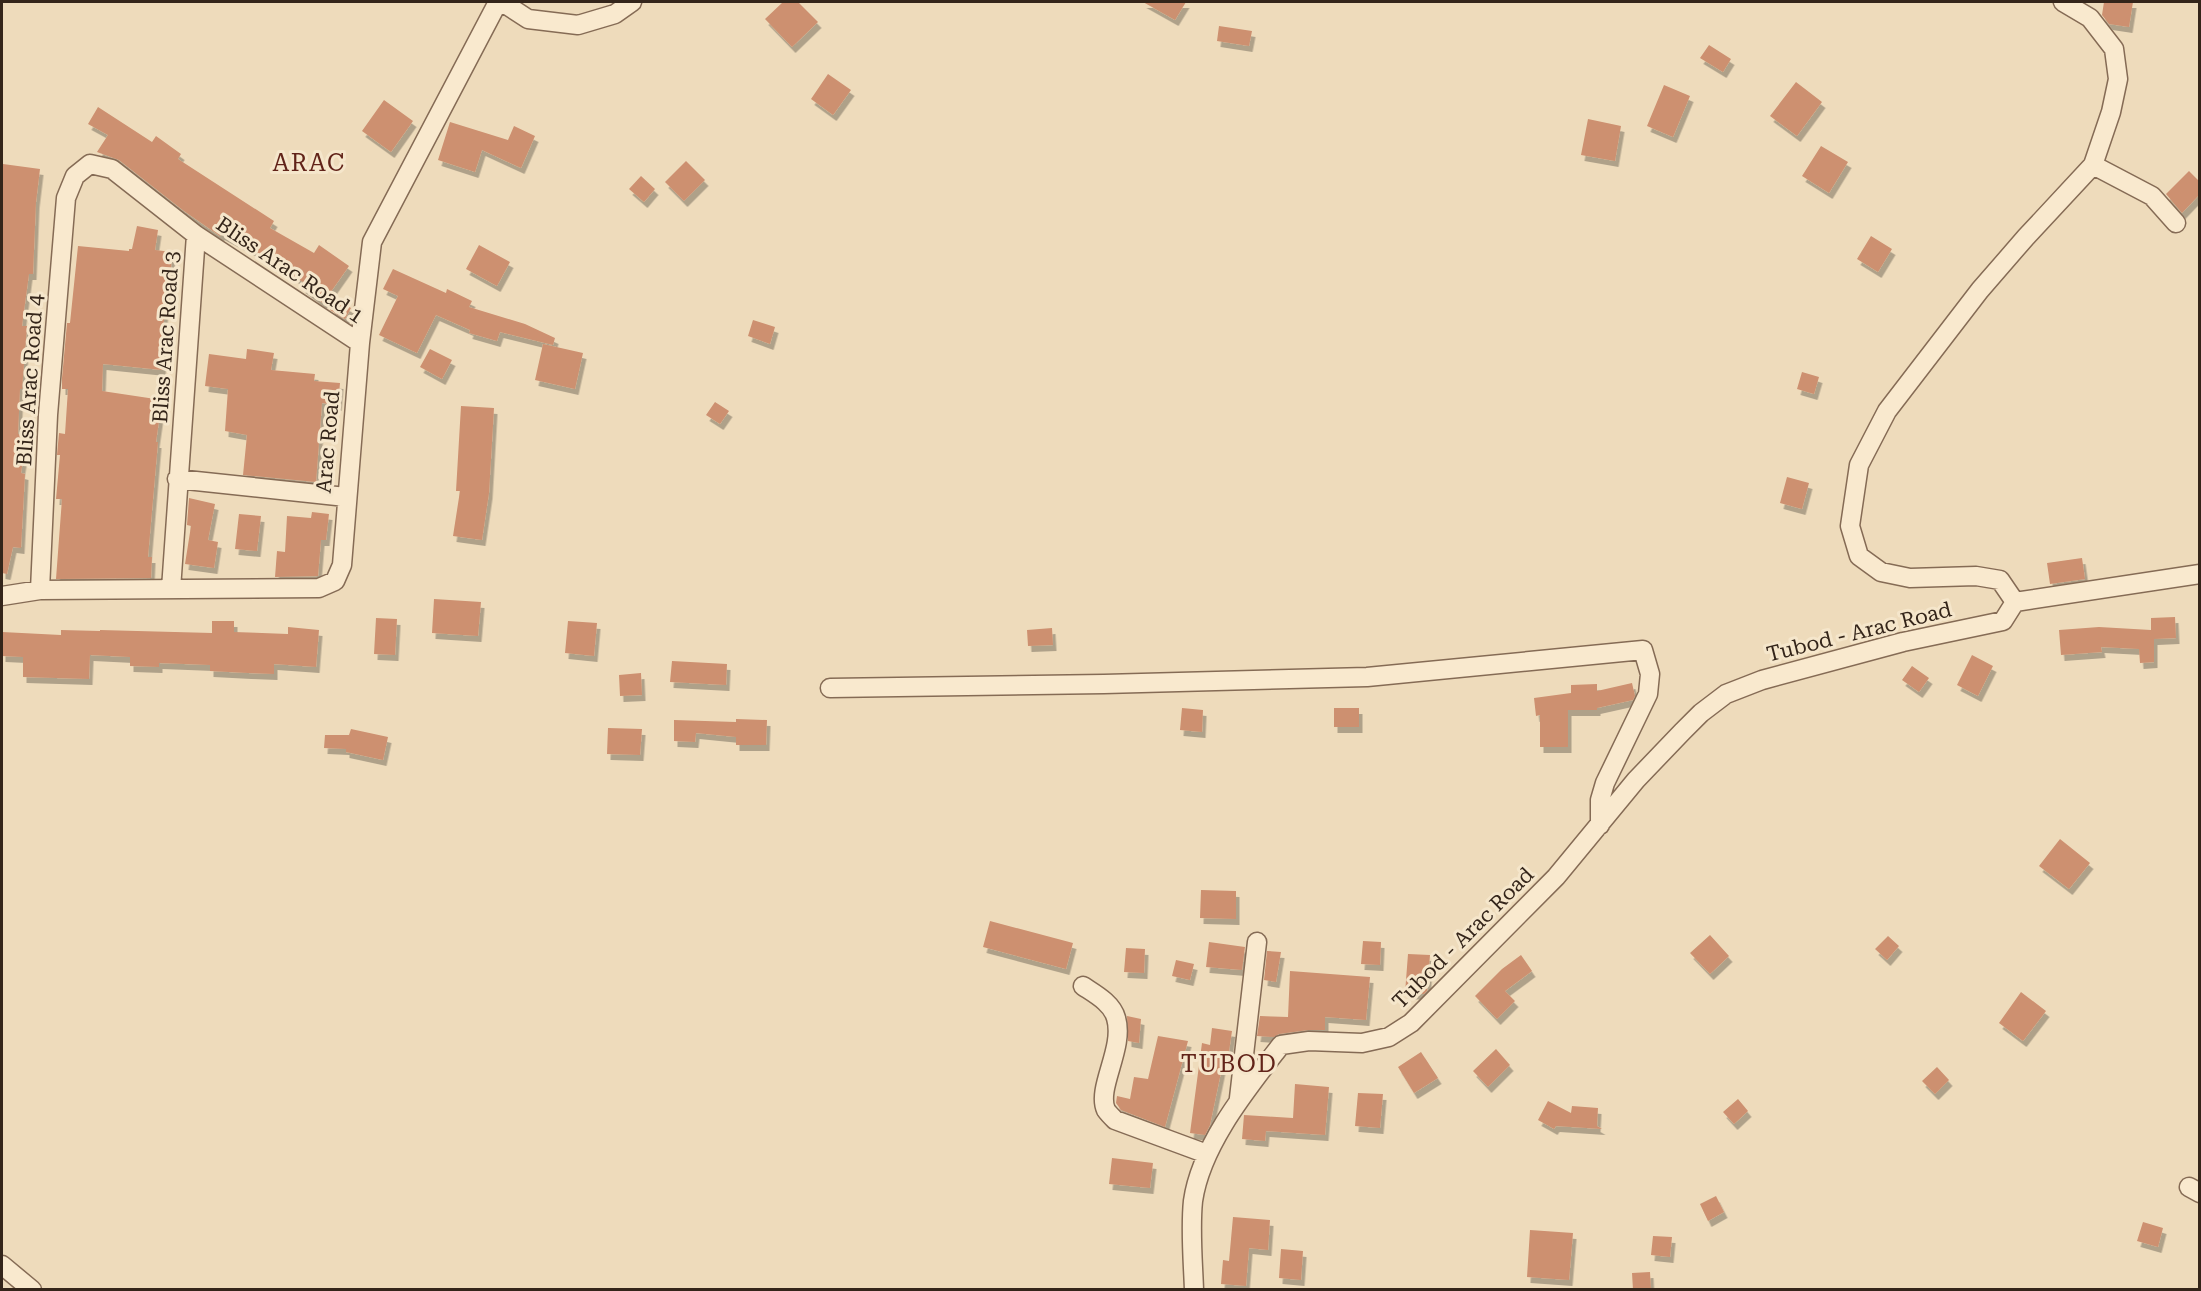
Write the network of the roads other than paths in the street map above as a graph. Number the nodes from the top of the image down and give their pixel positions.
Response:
1 (500, 2) edge
2 (632, 2) edge
3 (2063, 2) edge
4 (2093, 165) junction
5 (75, 176) joint
6 (2176, 223) dead end
7 (196, 235) junction
8 (360, 343) junction
9 (177, 479) junction
10 (346, 496) junction
11 (2199, 574) edge
12 (171, 589) junction
13 (40, 590) junction
14 (2, 596) edge
15 (2015, 602) junction
16 (830, 688) dead end
17 (1600, 825) junction
18 (1257, 942) dead end
19 (1083, 986) dead end
20 (1239, 1099) junction
21 (1207, 1154) junction
22 (2, 1265) edge
23 (32, 1290) edge
24 (1194, 1290) edge

1 - 2 street
1 - 8 street, Arac Road
3 - 4 street, Tubod - Arac Road
4 - 6 street
4 - 15 street, Tubod - Arac Road
5 - 7 street, Bliss Arac Road 3
5 - 13 street, Bliss Arac Road 4
7 - 8 street, Bliss Arac Road 1
7 - 9 street, Bliss Arac Road 3
8 - 10 street, Arac Road
9 - 10 street
9 - 12 street, Bliss Arac Road 3
10 - 12 street, Arac Road
11 - 15 street
12 - 13 street, Arac Road
13 - 14 street, Arac Road
15 - 17 street, Tubod - Arac Road
16 - 17 street
17 - 20 street, Tubod - Arac Road
18 - 20 street
19 - 21 street
20 - 21 street, Tubod - Arac Road
21 - 24 street, Tubod - Arac Road
22 - 23 street

